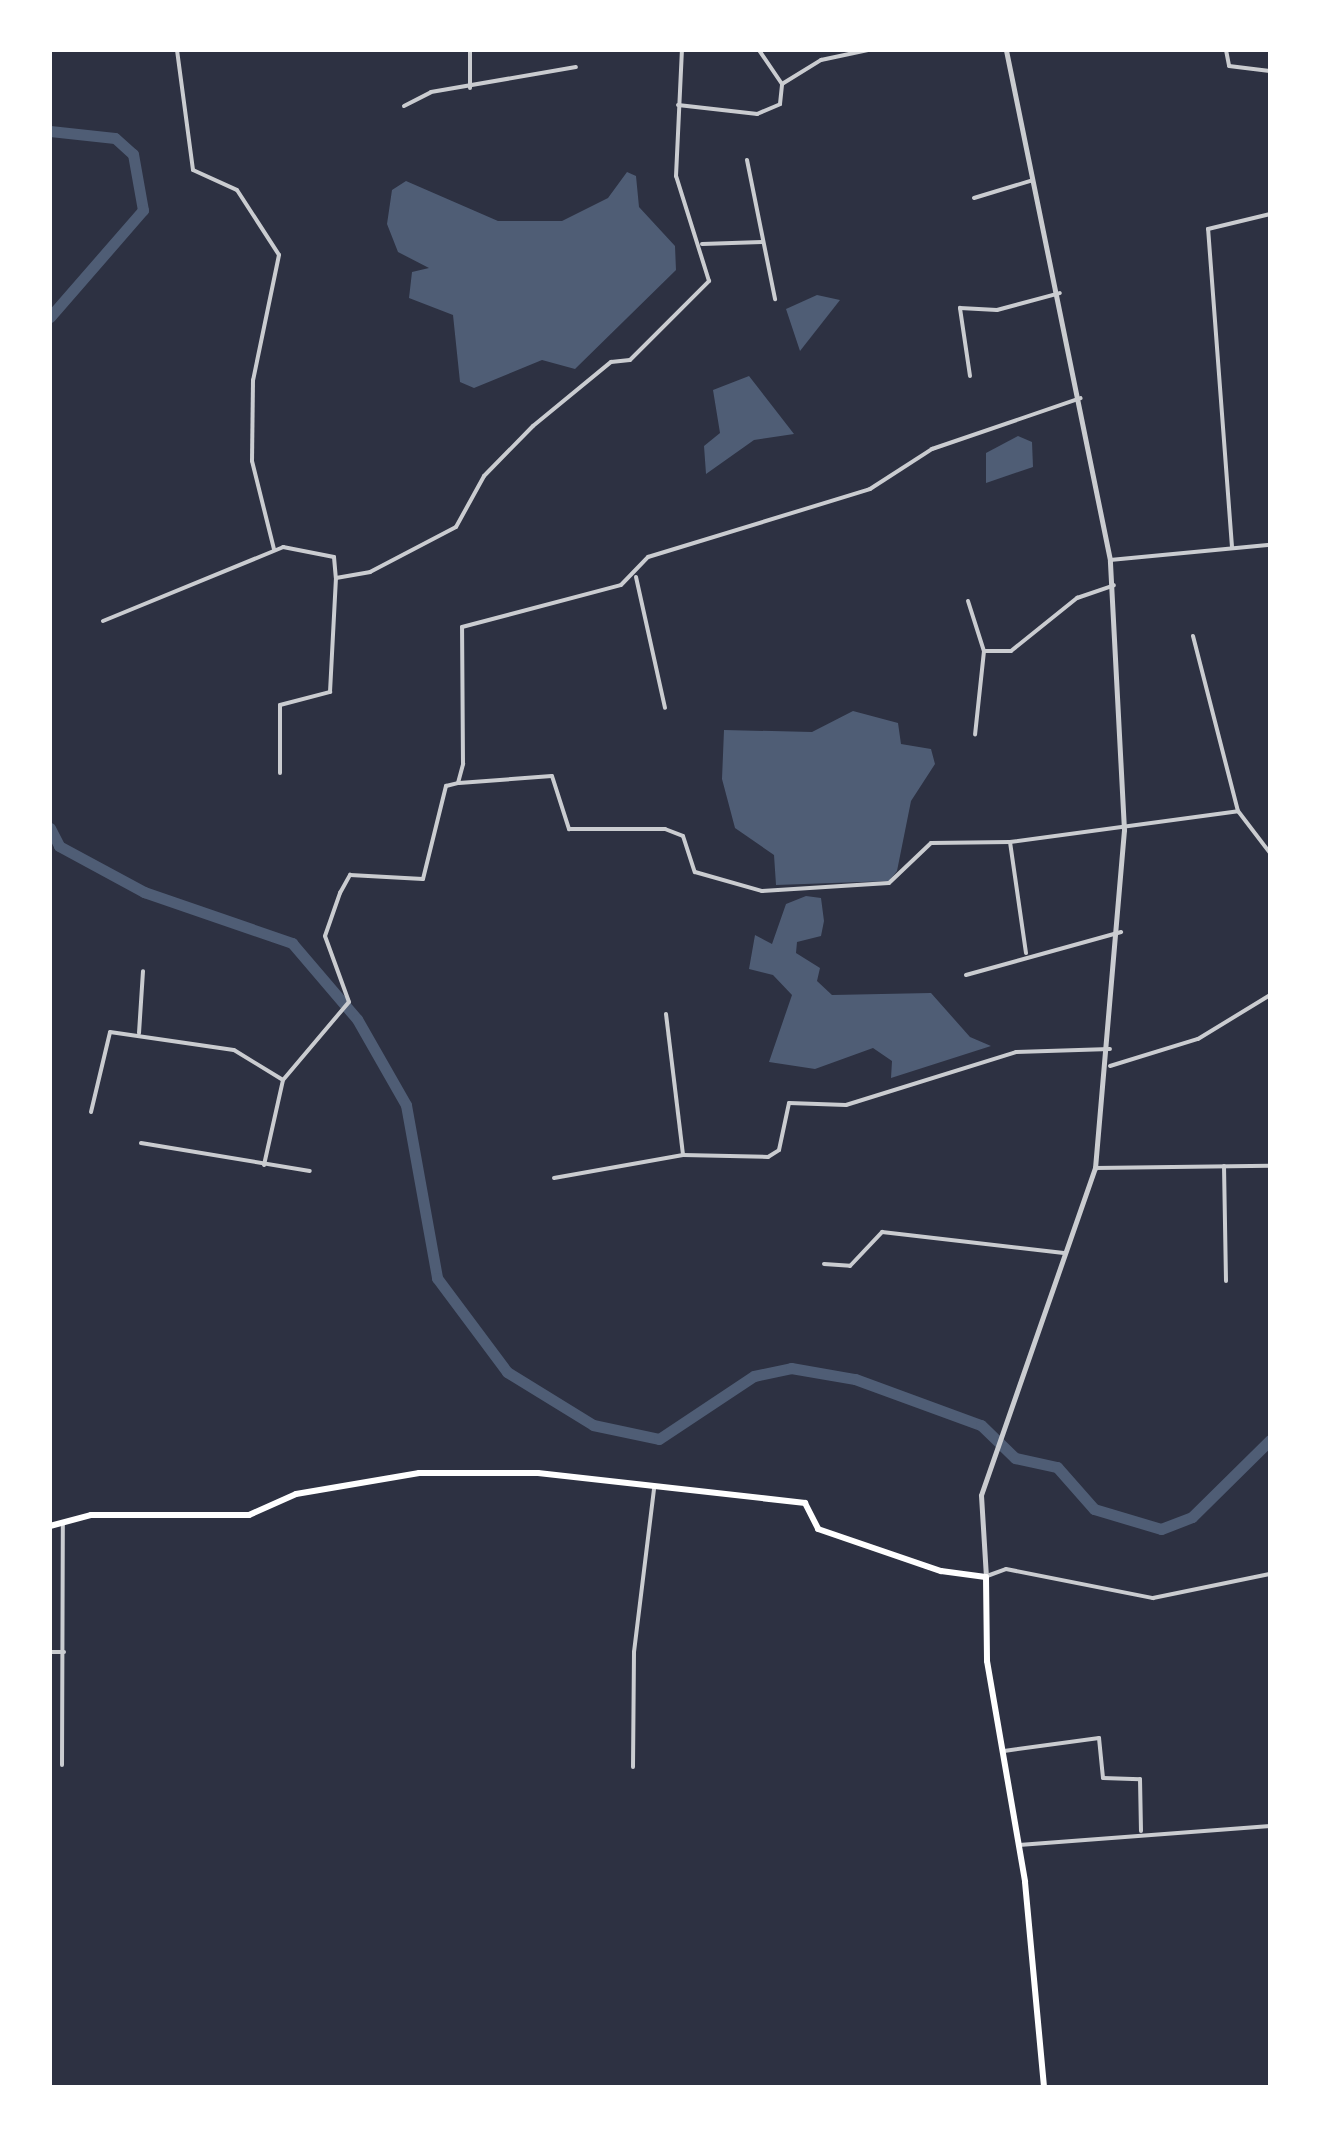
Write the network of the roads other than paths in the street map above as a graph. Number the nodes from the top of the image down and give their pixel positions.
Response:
1 (177, 50) edge
2 (470, 50) edge
3 (682, 50) edge
4 (759, 50) edge
5 (868, 50) edge
6 (1006, 50) edge
7 (1226, 50) edge
8 (576, 67) dead end
9 (1270, 71) edge
10 (782, 84) junction
11 (470, 88) junction
12 (678, 105) junction
13 (404, 106) dead end
14 (747, 160) dead end
15 (1030, 181) junction
16 (974, 198) dead end
17 (1270, 214) edge
18 (762, 242) junction
19 (702, 244) junction
20 (1060, 293) junction
21 (775, 298) dead end
22 (970, 376) dead end
23 (1080, 398) junction
24 (1270, 545) edge
25 (1232, 547) junction
26 (274, 549) junction
27 (1110, 560) junction
28 (636, 576) junction
29 (336, 578) junction
30 (1114, 585) junction
31 (968, 601) dead end
32 (102, 621) dead end
33 (1193, 636) dead end
34 (984, 650) junction
35 (665, 708) dead end
36 (976, 735) dead end
37 (280, 773) dead end
38 (458, 783) junction
39 (1238, 811) junction
40 (1124, 830) junction
41 (1010, 842) junction
42 (1270, 853) edge
43 (1121, 932) junction
44 (1026, 953) junction
45 (143, 971) dead end
46 (966, 975) dead end
47 (1270, 995) edge
48 (666, 1014) dead end
49 (138, 1033) junction
50 (1110, 1049) junction
51 (1110, 1066) junction
52 (283, 1080) junction
53 (91, 1112) dead end
54 (141, 1143) dead end
55 (683, 1155) junction
56 (264, 1165) junction
57 (1224, 1166) junction
58 (1270, 1166) edge
59 (1095, 1168) junction
60 (310, 1171) dead end
61 (554, 1178) dead end
62 (1064, 1253) junction
63 (824, 1264) dead end
64 (1226, 1280) dead end
65 (654, 1488) junction
66 (63, 1523) junction
67 (50, 1526) edge
68 (1270, 1574) edge
69 (986, 1577) junction
70 (50, 1652) edge
71 (64, 1652) junction
72 (1004, 1751) junction
73 (62, 1765) dead end
74 (633, 1766) dead end
75 (1270, 1826) edge
76 (1142, 1831) junction
77 (1019, 1845) junction
78 (1044, 2087) edge

1 - 26 street
2 - 11 street
3 - 12 street
4 - 10 street
5 - 10 street
6 - 15 street
7 - 9 street
8 - 11 street
10 - 12 street
11 - 13 street
12 - 19 street
14 - 18 street
15 - 16 street
15 - 20 street
17 - 25 street
18 - 19 street
18 - 21 street
19 - 29 street
20 - 22 street
20 - 23 street
23 - 27 street
23 - 28 street
24 - 25 street
25 - 27 street
26 - 29 street
26 - 32 street
27 - 30 street
28 - 35 street
28 - 38 street
29 - 37 street
30 - 34 street
30 - 40 street
31 - 34 street
33 - 39 street
34 - 36 street
38 - 41 street
38 - 52 street
39 - 40 street
39 - 42 street
40 - 41 street
40 - 43 street
41 - 44 street
43 - 44 street
43 - 50 street
44 - 46 street
45 - 49 street
47 - 51 street
48 - 55 street
49 - 52 street
49 - 53 street
50 - 51 street
50 - 55 street
51 - 59 street
52 - 56 street
54 - 56 street
55 - 61 street
56 - 60 street
57 - 58 street
57 - 59 street
57 - 64 street
59 - 62 street
62 - 63 street
62 - 69 street
65 - 66 main road
65 - 69 main road
65 - 74 street
66 - 67 main road
66 - 71 street
68 - 69 street
69 - 72 main road
70 - 71 street
71 - 73 street
72 - 76 street
72 - 77 main road
75 - 76 street
76 - 77 street
77 - 78 main road

